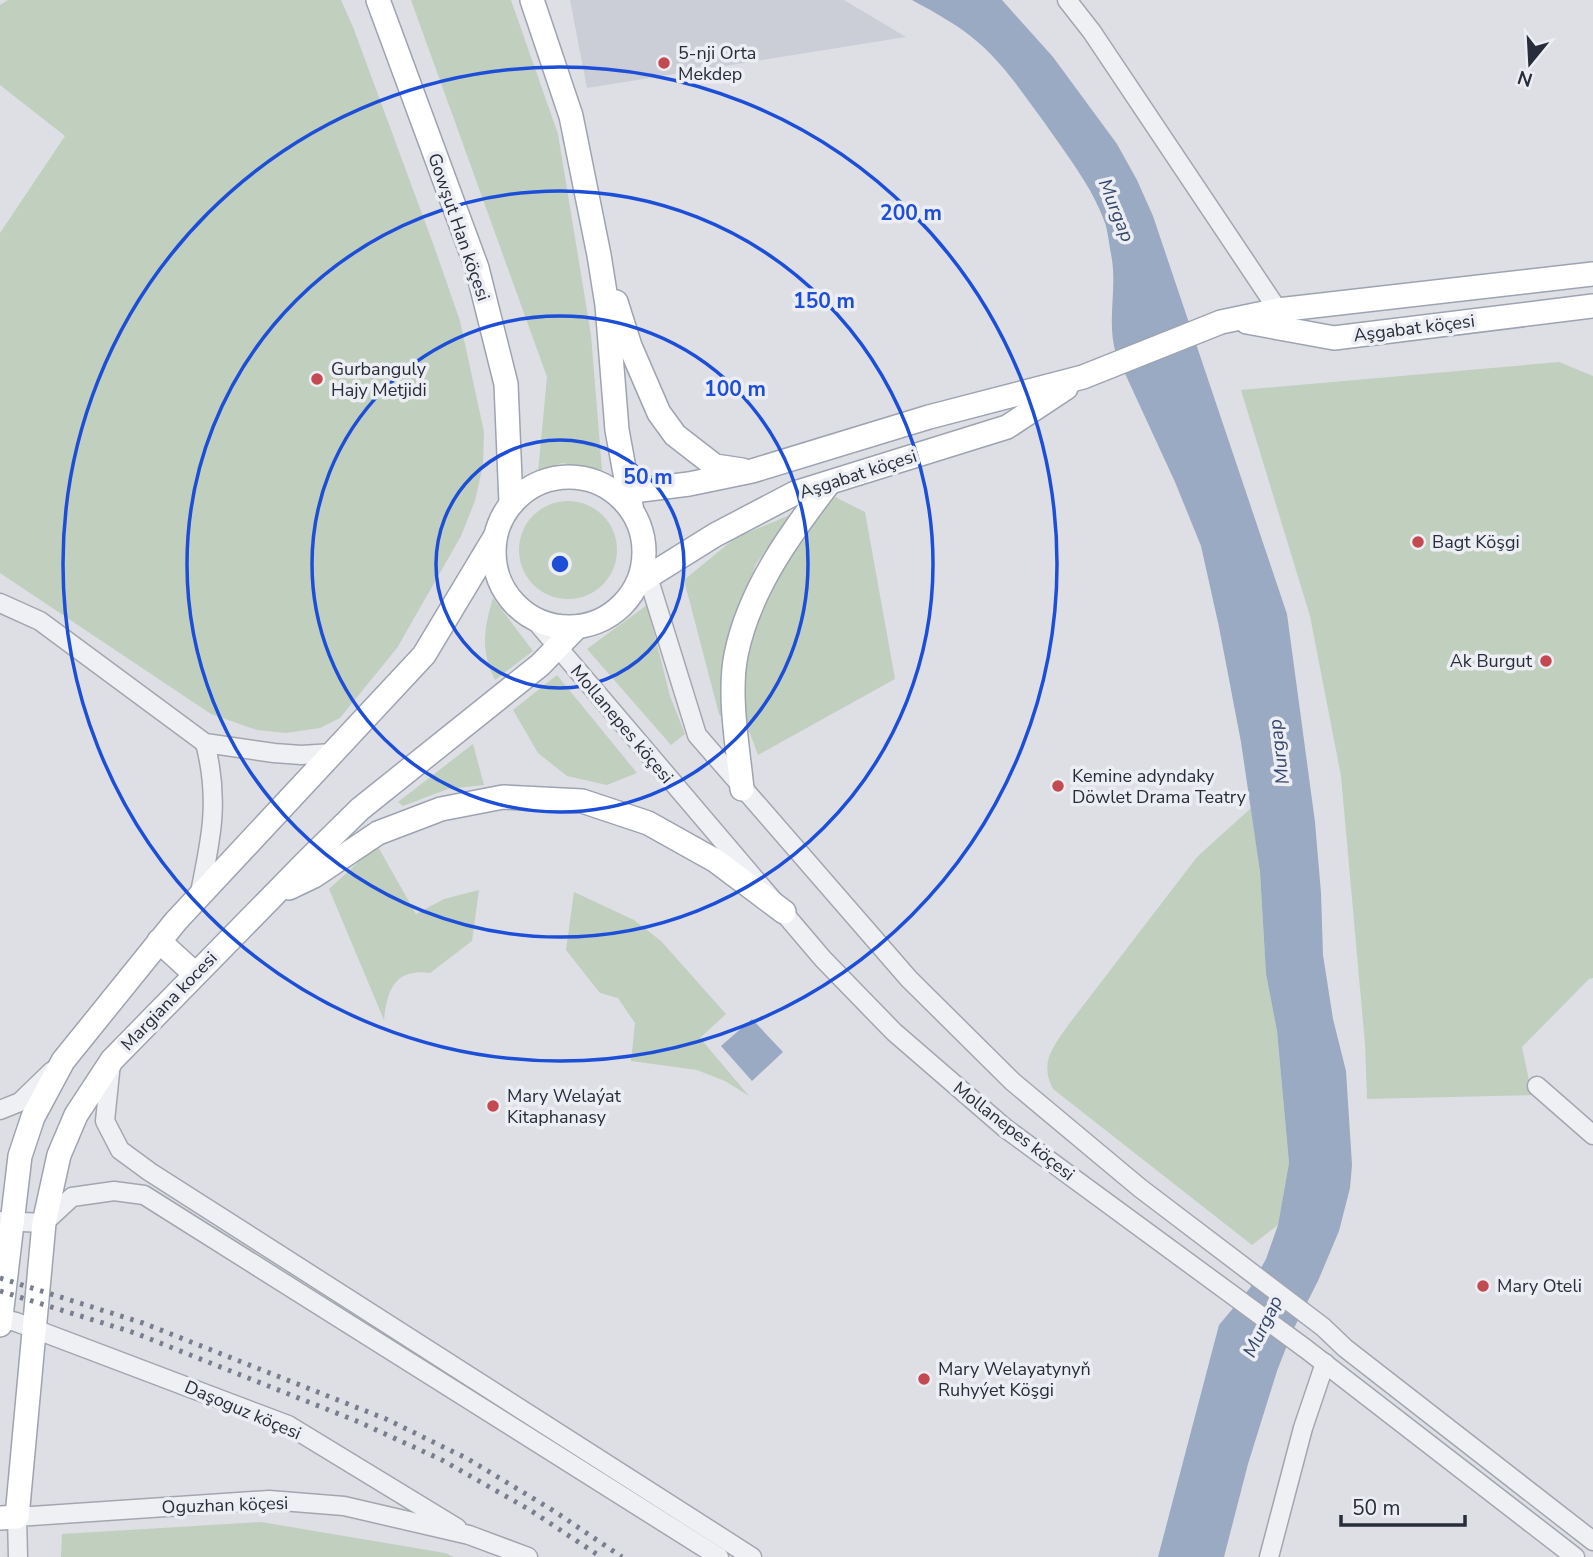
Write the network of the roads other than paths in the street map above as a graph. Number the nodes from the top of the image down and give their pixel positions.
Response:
1 (378, 0) edge
2 (532, 0) edge
3 (1067, 0) edge
4 (598, 255) junction
5 (1593, 274) edge
6 (1593, 306) edge
7 (1278, 310) junction
8 (1229, 321) junction
9 (1292, 330) junction
10 (1083, 377) junction
11 (752, 471) junction
12 (829, 482) junction
13 (626, 499) junction
14 (512, 503) junction
15 (495, 537) junction
16 (643, 575) junction
17 (0, 603) edge
18 (533, 618) junction
19 (577, 627) junction
20 (556, 647) junction
21 (205, 743) junction
22 (333, 752) junction
23 (743, 789) junction
24 (199, 897) junction
25 (270, 897) junction
26 (784, 912) junction
27 (159, 941) junction
28 (195, 974) junction
29 (112, 1060) junction
30 (63, 1061) junction
31 (1536, 1086) dead end
32 (0, 1111) edge
33 (1593, 1135) edge
34 (1140, 1188) junction
35 (1123, 1213) junction
36 (6, 1221) edge
37 (44, 1223) junction
38 (0, 1318) edge
39 (0, 1325) edge
40 (35, 1329) junction
41 (408, 1337) junction
42 (397, 1355) junction
43 (1325, 1363) junction
44 (9, 1517) edge
45 (469, 1535) junction
46 (1593, 1541) edge
47 (18, 1557) edge
48 (528, 1557) edge
49 (719, 1557) edge
50 (752, 1557) edge
51 (1269, 1557) edge
52 (1576, 1557) edge

1 - 14 main road, Gowşut Han köçesi
2 - 4 main road
3 - 7 street
4 - 11 main road
4 - 13 main road
5 - 7 main road, Aşgabat köçesi
6 - 9 main road, Aşgabat köçesi
7 - 8 main road, Aşgabat köçesi
7 - 9 street
8 - 9 main road, Aşgabat köçesi
8 - 10 main road, Aşgabat köçesi
10 - 11 main road, Aşgabat köçesi
10 - 12 main road, Aşgabat köçesi
11 - 13 main road, Aşgabat köçesi
12 - 16 main road, Aşgabat köçesi
12 - 23 main road
13 - 14 main road
13 - 16 main road
14 - 15 main road
15 - 18 main road
15 - 22 main road
16 - 19 main road
16 - 23 street, Mollanepes köçesi
17 - 21 street
18 - 19 main road
18 - 20 street, Mollanepes köçesi
19 - 20 main road, Margiana kocesi
20 - 25 main road, Margiana kocesi
20 - 26 street, Mollanepes köçesi
21 - 22 street
21 - 24 street
22 - 24 main road
23 - 34 street, Mollanepes köçesi
24 - 27 main road
25 - 26 main road
25 - 28 main road, Margiana kocesi
26 - 35 street, Mollanepes köçesi
27 - 28 main road
27 - 30 main road
28 - 29 main road, Margiana kocesi
29 - 37 main road, Margiana kocesi
29 - 41 street
30 - 32 street
30 - 36 main road
31 - 33 street
34 - 35 street
34 - 46 street, Mollanepes köçesi
35 - 43 street, Mollanepes köçesi
36 - 37 street
36 - 38 main road
37 - 40 main road, Margiana kocesi
37 - 42 street
38 - 39 main road
38 - 40 street, Daşoguz köçesi
40 - 44 main road, Margiana kocesi
40 - 45 street, Daşoguz köçesi
41 - 42 street
41 - 50 street
42 - 49 street
43 - 51 street
43 - 52 street, Mollanepes köçesi
44 - 45 street, Oguzhan köçesi
44 - 47 street
45 - 48 street, Oguzhan köçesi

